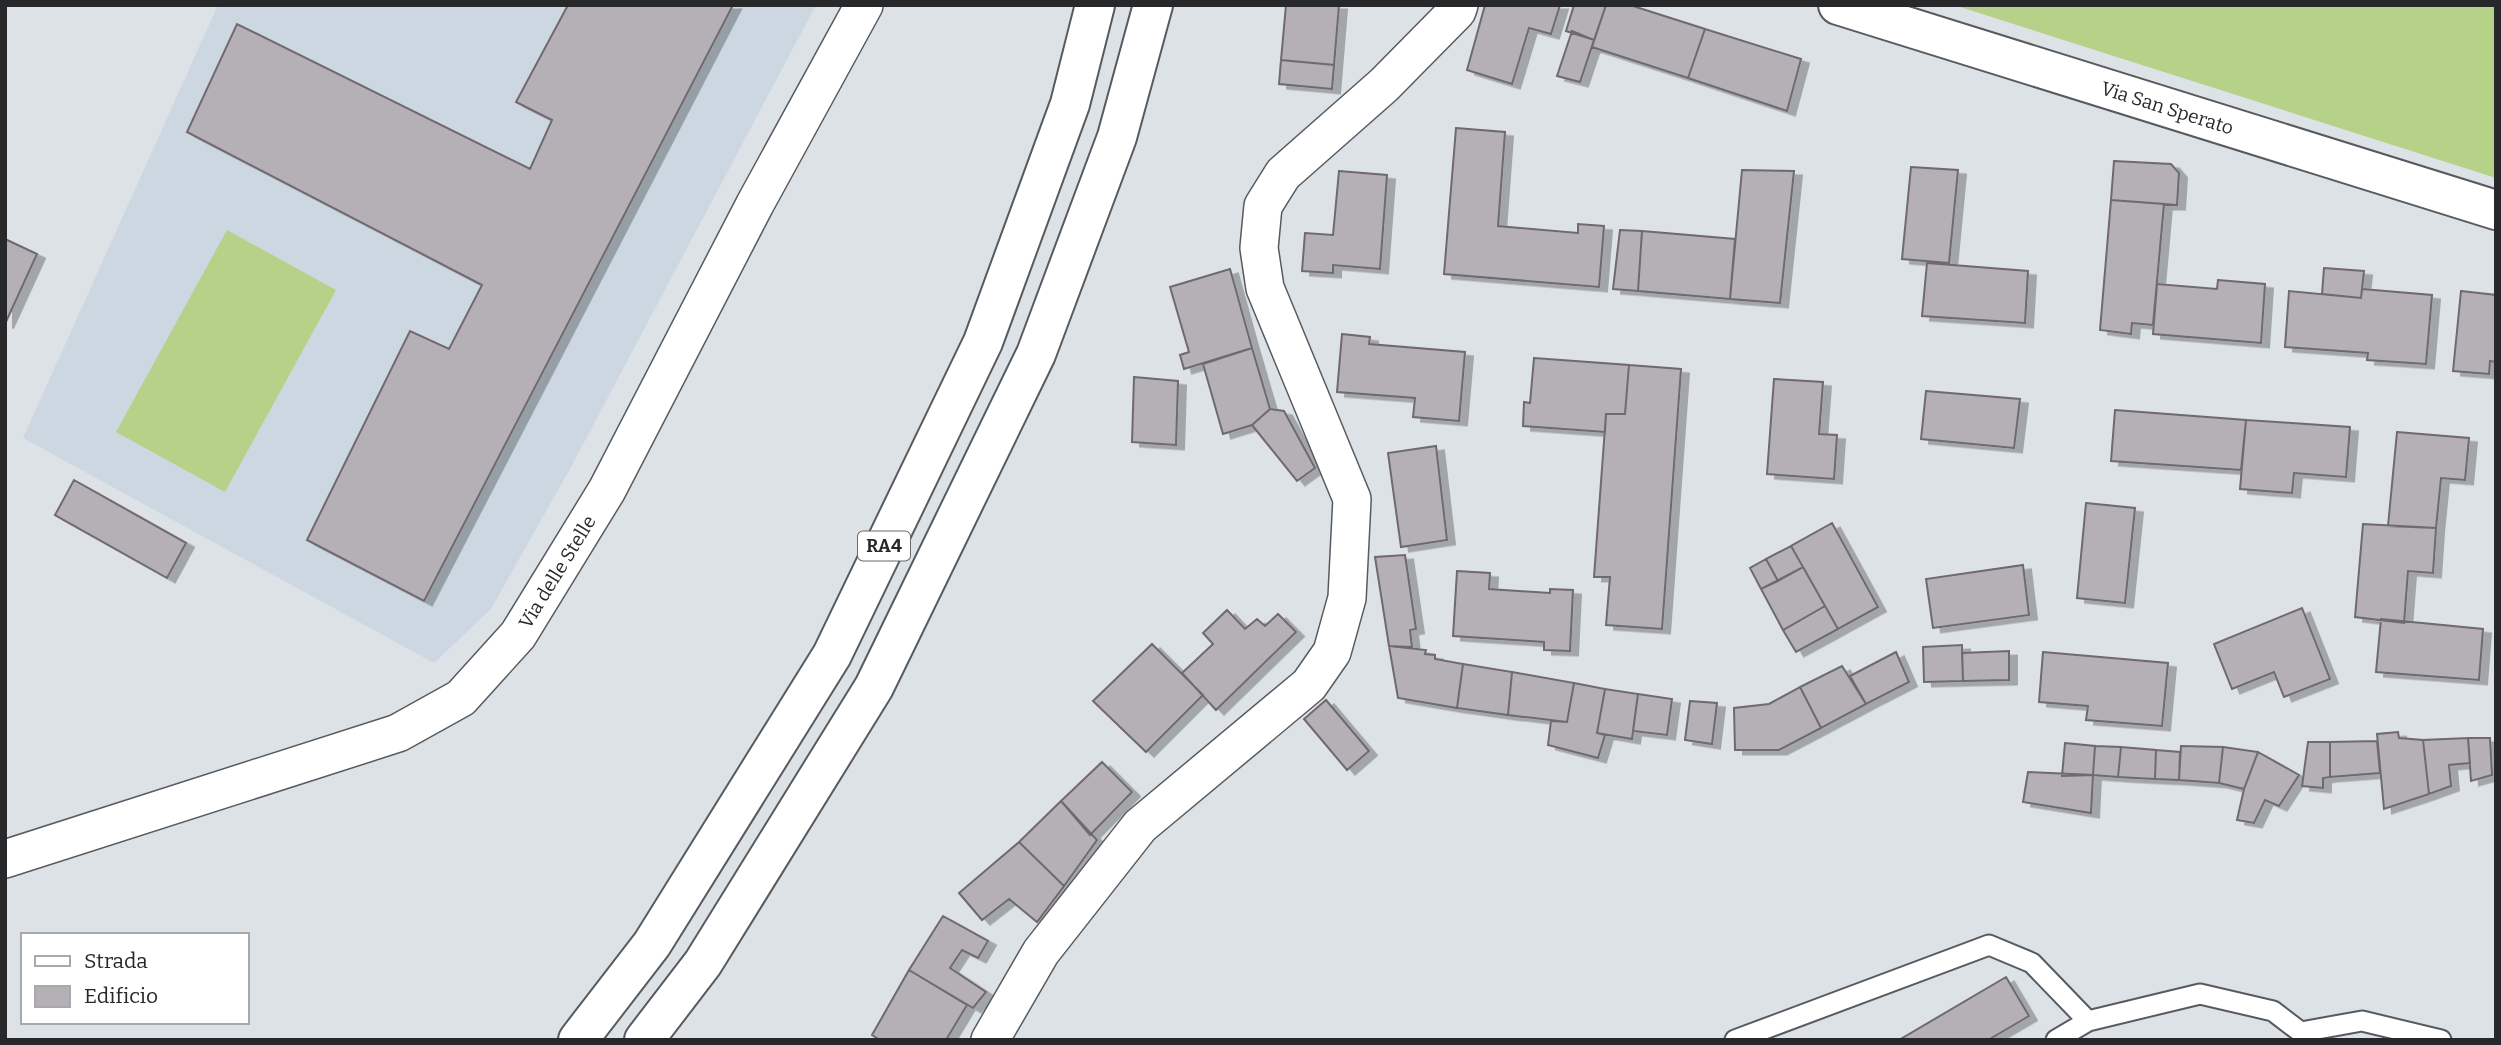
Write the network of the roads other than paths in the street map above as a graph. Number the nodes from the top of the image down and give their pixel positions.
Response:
1 (864, 5) edge
2 (1095, 5) edge
3 (1153, 5) edge
4 (1459, 5) edge
5 (1838, 5) edge
6 (2496, 210) edge
7 (5, 859) edge
8 (2088, 1021) junction
9 (2306, 1036) edge
10 (578, 1040) edge
11 (644, 1040) edge
12 (990, 1040) edge
13 (1735, 1040) edge
14 (2056, 1040) edge
15 (2441, 1040) edge

1 - 7 street, Via delle Stelle
2 - 10 main road, RA4
3 - 11 main road, RA4
4 - 12 street
5 - 6 main road, Via San Sperato
8 - 9 lane
8 - 13 lane
8 - 14 lane
9 - 15 lane

